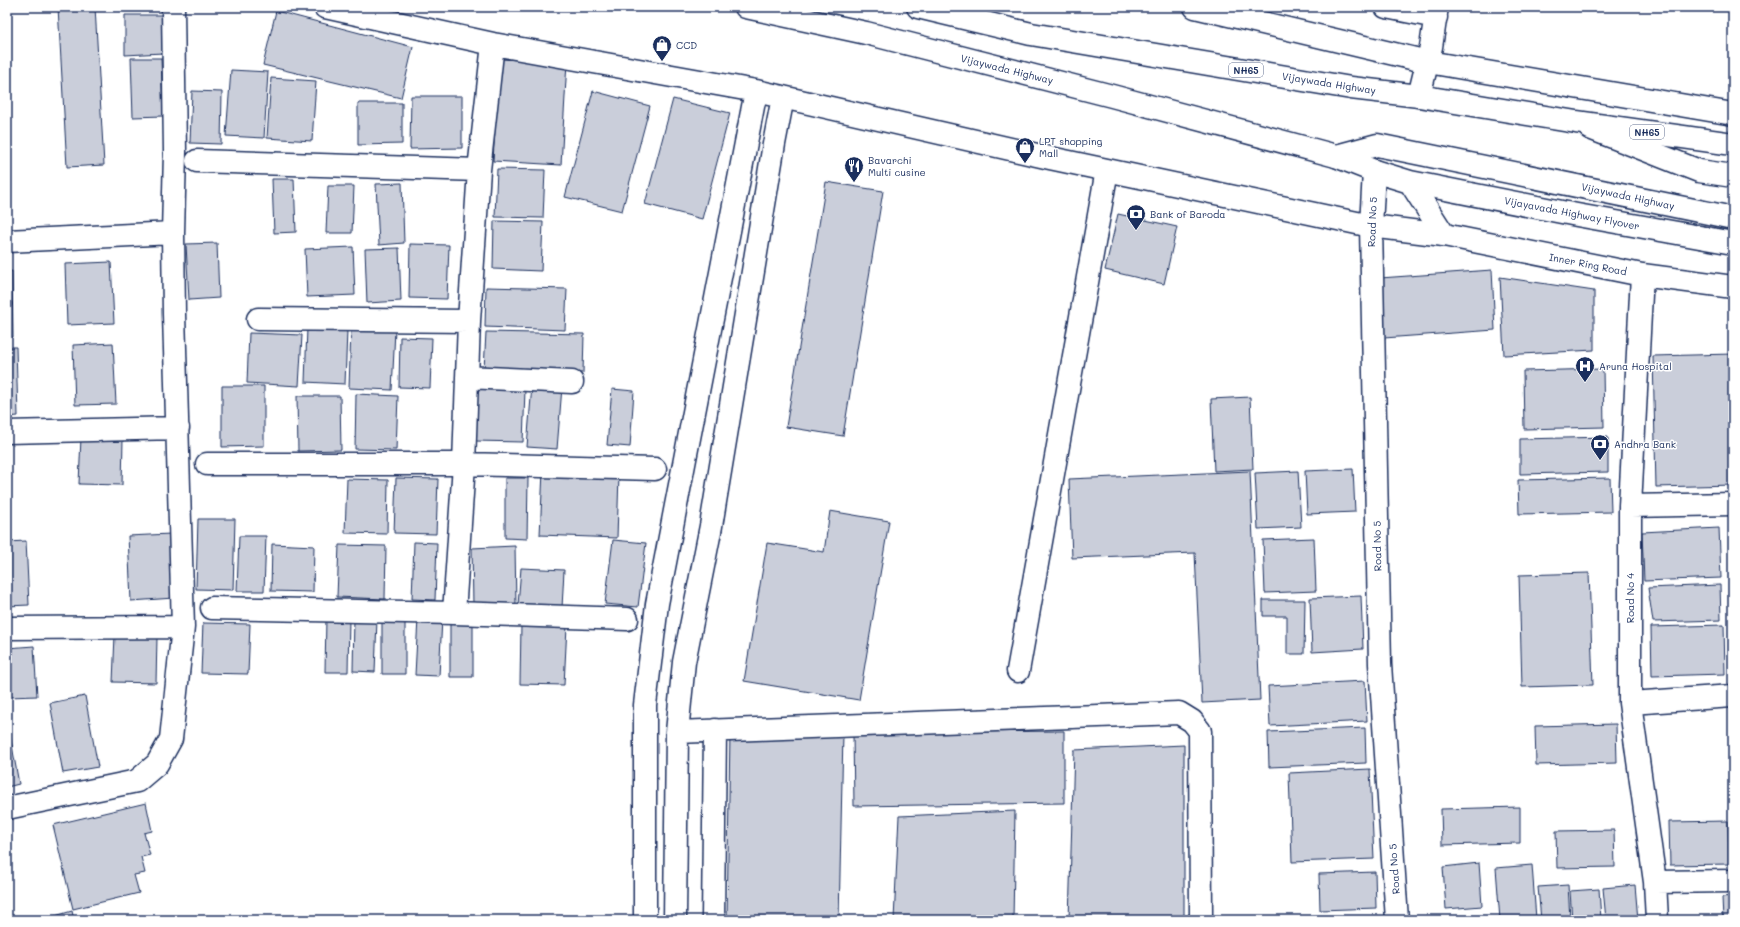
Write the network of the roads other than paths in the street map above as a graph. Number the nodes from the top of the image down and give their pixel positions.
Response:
1 (173, 7) edge
2 (325, 7) edge
3 (746, 7) edge
4 (918, 7) edge
5 (1195, 7) edge
6 (1386, 7) edge
7 (1437, 12) edge
8 (493, 44) junction
9 (1428, 62) junction
10 (756, 91) junction
11 (1419, 96) junction
12 (784, 97) junction
13 (1733, 114) edge
14 (1576, 122) junction
15 (1733, 144) edge
16 (1336, 156) junction
17 (197, 161) dead end
18 (479, 170) junction
19 (1107, 170) junction
20 (1374, 171) junction
21 (1733, 176) edge
22 (1410, 182) junction
23 (1733, 218) edge
24 (1371, 226) junction
25 (173, 233) junction
26 (1444, 235) junction
27 (7, 241) edge
28 (1733, 243) edge
29 (1642, 275) junction
30 (1733, 287) edge
31 (258, 319) dead end
32 (469, 321) junction
33 (467, 377) junction
34 (572, 382) dead end
35 (178, 428) junction
36 (7, 432) edge
37 (206, 464) dead end
38 (464, 464) junction
39 (655, 469) dead end
40 (1733, 504) edge
41 (1630, 506) junction
42 (212, 608) dead end
43 (454, 613) junction
44 (627, 619) dead end
45 (183, 627) junction
46 (7, 628) edge
47 (649, 668) junction
48 (1018, 671) dead end
49 (683, 672) junction
50 (1733, 696) edge
51 (1630, 703) junction
52 (715, 730) junction
53 (678, 732) junction
54 (7, 808) edge
55 (1733, 881) edge
56 (1656, 882) junction
57 (645, 920) edge
58 (675, 920) edge
59 (713, 920) edge
60 (1198, 920) edge
61 (1397, 920) edge
62 (1657, 920) edge

1 - 25 main road
2 - 8 main road, Inner Ring Road
3 - 16 main road, Vijaywada Highway
4 - 11 main road, Vijaywada Highway / NH65
5 - 9 main road
6 - 7 main road
7 - 9 main road
8 - 10 main road, Inner Ring Road
8 - 18 main road
9 - 11 main road
9 - 13 main road
10 - 12 main road, Inner Ring Road
10 - 47 main road
11 - 14 main road, Vijaywada Highway / NH65
12 - 19 main road, Inner Ring Road
12 - 49 main road
14 - 15 main road, NH65
14 - 21 main road, Vijaywada Highway
16 - 20 main road, Vijaywada Highway
16 - 23 main road, Vijaywada Highway
17 - 18 main road
18 - 32 main road
19 - 24 main road, Inner Ring Road
19 - 48 main road
20 - 22 main road, Vijaywada Highway
20 - 24 main road, Road No 5
22 - 26 main road
22 - 28 main road, Vijayavada Highway Flyover
24 - 26 main road, Inner Ring Road
24 - 61 main road, Road No 5
25 - 27 main road
25 - 35 main road
26 - 29 main road, Inner Ring Road
29 - 30 main road, Inner Ring Road
29 - 41 main road, Road No 4
31 - 32 main road
32 - 33 main road
33 - 34 main road
33 - 38 main road
35 - 36 main road
35 - 45 main road
37 - 38 main road
38 - 39 main road
38 - 43 main road
40 - 41 main road
41 - 51 main road, Road No 4
42 - 43 main road
43 - 44 main road
45 - 46 main road
45 - 54 main road
47 - 49 main road
47 - 57 main road
49 - 53 main road
50 - 51 main road
51 - 56 main road, Road No 4
52 - 53 main road
52 - 59 main road
52 - 60 main road
53 - 58 main road
55 - 56 main road
56 - 62 main road, Road No 4

